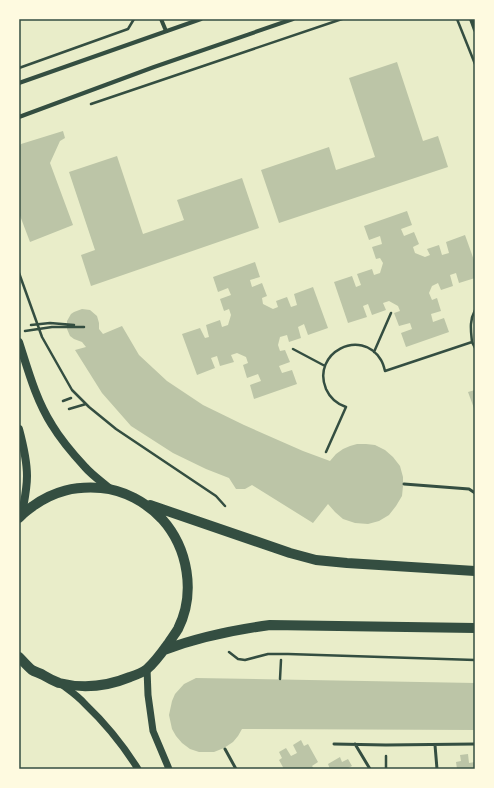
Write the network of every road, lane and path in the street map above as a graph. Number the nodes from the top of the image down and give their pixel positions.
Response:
1 (134, 19) edge
2 (161, 19) edge
3 (200, 19) edge
4 (293, 19) edge
5 (342, 19) edge
6 (457, 19) edge
7 (471, 19) edge
8 (475, 30) edge
9 (166, 31) junction
10 (475, 64) edge
11 (19, 68) edge
12 (19, 83) edge
13 (88, 105) dead end
14 (19, 117) edge
15 (19, 273) edge
16 (475, 310) edge
17 (391, 313) dead end
18 (38, 324) junction
19 (31, 325) dead end
20 (19, 332) edge
21 (19, 342) edge
22 (472, 342) junction
23 (475, 348) edge
24 (293, 349) dead end
25 (374, 352) junction
26 (325, 366) junction
27 (71, 398) dead end
28 (63, 401) dead end
29 (86, 404) junction
30 (69, 409) dead end
31 (19, 429) edge
32 (326, 452) dead end
33 (404, 484) dead end
34 (110, 489) junction
35 (475, 493) edge
36 (142, 502) junction
37 (225, 506) dead end
38 (21, 516) edge
39 (475, 571) edge
40 (475, 628) edge
41 (164, 650) junction
42 (229, 652) dead end
43 (19, 657) edge
44 (281, 660) dead end
45 (475, 660) edge
46 (19, 666) edge
47 (147, 669) junction
48 (32, 670) junction
49 (280, 679) dead end
50 (59, 683) junction
51 (334, 744) dead end
52 (355, 744) junction
53 (475, 744) edge
54 (435, 745) junction
55 (225, 749) dead end
56 (138, 769) edge
57 (169, 769) edge
58 (236, 769) edge
59 (370, 769) edge
60 (437, 769) edge

1 - 11 path
2 - 9 street
3 - 9 street
4 - 14 street
5 - 13 path
6 - 10 path
7 - 8 street
9 - 12 street
15 - 18 path
16 - 22 path
17 - 25 path
18 - 19 path
18 - 20 path
18 - 29 path
21 - 34 main road
22 - 23 path
22 - 25 path
24 - 26 path
25 - 26 path
26 - 32 path
27 - 28 path
29 - 30 path
29 - 37 path
31 - 38 main road
33 - 35 lane
34 - 36 main road
34 - 38 main road
36 - 39 main road
36 - 41 main road
40 - 41 main road
41 - 47 main road
42 - 45 path
43 - 48 main road
44 - 49 path
46 - 48 main road
47 - 50 main road
47 - 57 street
48 - 50 main road
50 - 56 street
51 - 52 lane
52 - 54 lane
52 - 59 lane
53 - 54 lane
54 - 60 lane
55 - 58 lane

